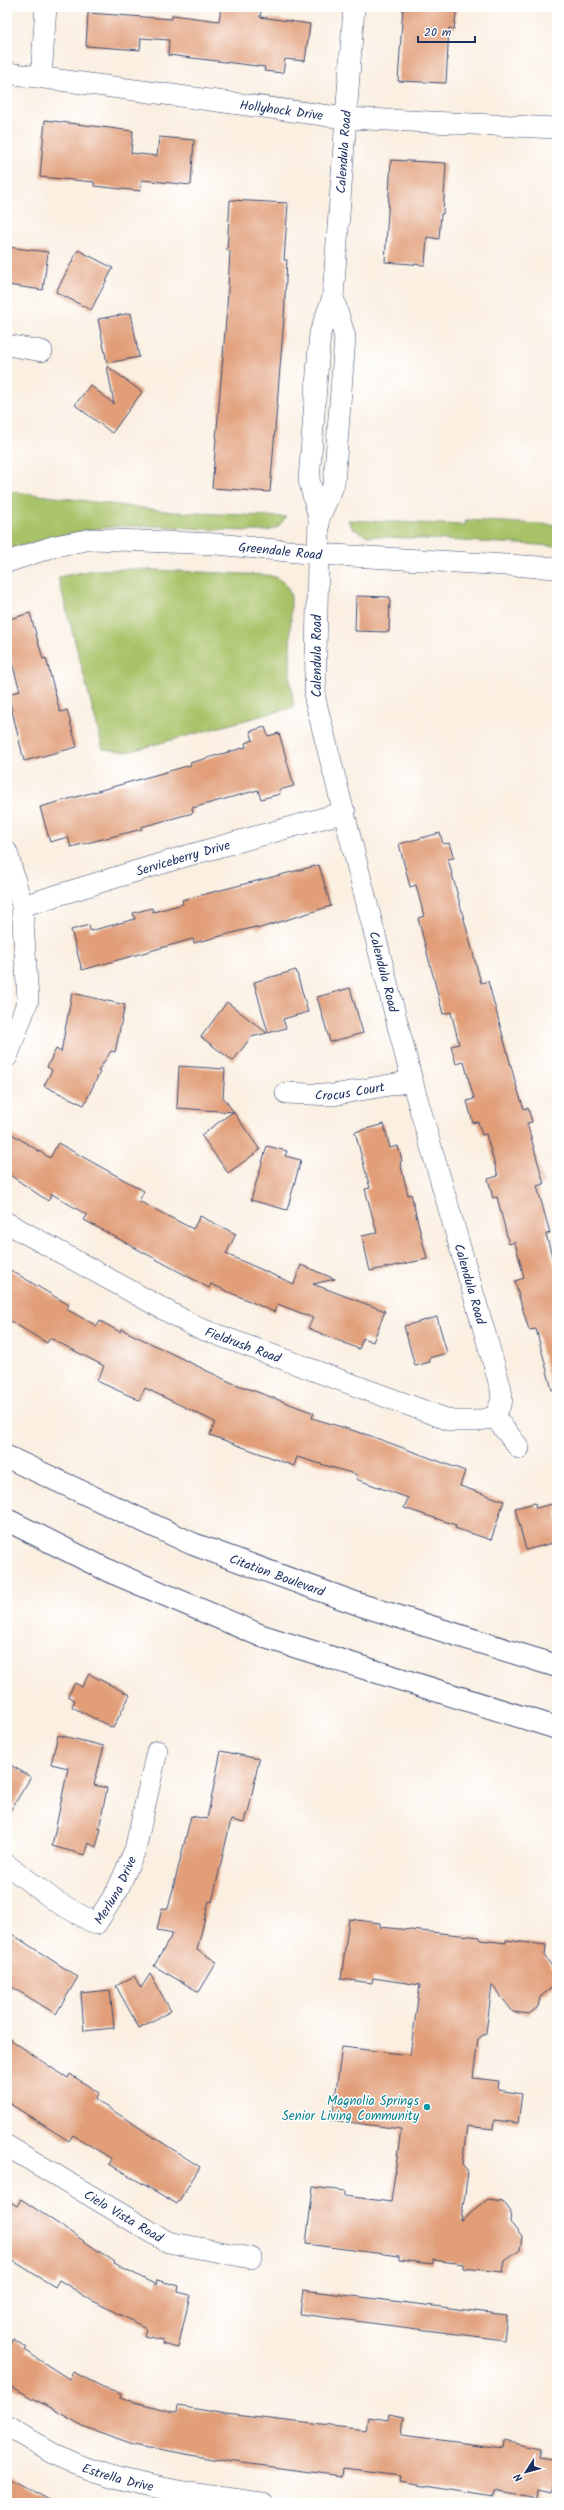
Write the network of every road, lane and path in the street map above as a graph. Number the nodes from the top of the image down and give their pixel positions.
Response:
1 (46, 7) edge
2 (354, 7) edge
3 (7, 74) edge
4 (41, 77) junction
5 (345, 118) junction
6 (557, 128) edge
7 (7, 345) edge
8 (42, 351) dead end
9 (317, 554) junction
10 (7, 562) edge
11 (557, 568) edge
12 (345, 812) junction
13 (7, 852) edge
14 (22, 906) junction
15 (7, 1057) edge
16 (412, 1081) junction
17 (286, 1093) dead end
18 (7, 1223) edge
19 (495, 1417) junction
20 (519, 1448) dead end
21 (7, 1457) edge
22 (7, 1520) edge
23 (557, 1666) edge
24 (557, 1728) edge
25 (157, 1751) dead end
26 (7, 1865) edge
27 (7, 2146) edge
28 (251, 2258) dead end
29 (7, 2426) edge
30 (263, 2503) edge

1 - 4 street
2 - 5 street, Calendula Road
3 - 4 street, Hollyhock Drive
4 - 5 street, Hollyhock Drive
5 - 6 street, Hollyhock Drive
5 - 9 street, Calendula Road
7 - 8 street
9 - 10 street, Greendale Road
9 - 11 street, Greendale Road
9 - 12 street, Calendula Road
12 - 14 street, Serviceberry Drive
12 - 16 street, Calendula Road
13 - 14 street
14 - 15 street
16 - 17 street, Crocus Court
16 - 19 street, Calendula Road
18 - 19 street, Fieldrush Road
19 - 20 street
21 - 23 main road, Citation Boulevard
22 - 24 main road
25 - 26 street, Merluna Drive
27 - 28 street, Cielo Vista Road
29 - 30 street, Estrella Drive

